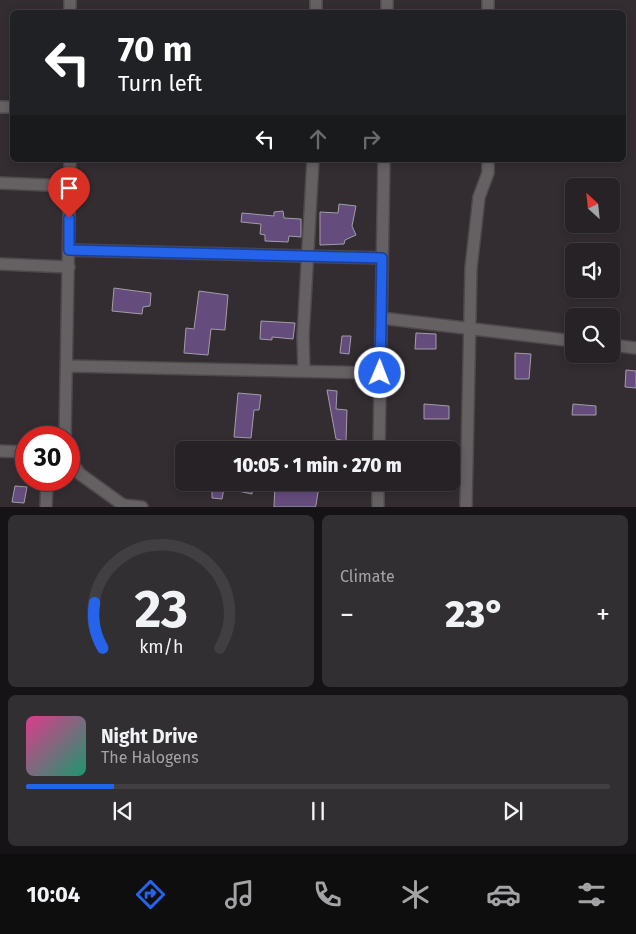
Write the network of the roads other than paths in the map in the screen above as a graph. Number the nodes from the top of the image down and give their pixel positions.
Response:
1 (70, 162) edge
2 (313, 162) edge
3 (384, 162) edge
4 (488, 162) edge
5 (0, 183) edge
6 (70, 186) junction
7 (69, 250) junction
8 (307, 256) junction
9 (382, 258) junction
10 (0, 264) edge
11 (69, 267) junction
12 (381, 318) junction
13 (471, 329) junction
14 (565, 340) edge
15 (620, 346) edge
16 (636, 348) edge
17 (66, 366) junction
18 (304, 371) junction
19 (380, 373) junction
20 (65, 426) edge
21 (379, 441) edge
22 (0, 451) edge
23 (15, 452) edge
24 (80, 474) edge
25 (47, 491) edge
26 (378, 491) edge
27 (46, 506) edge
28 (123, 506) edge
29 (142, 506) edge
30 (378, 506) edge
31 (466, 506) edge

1 - 6 street
2 - 8 street
3 - 9 street
4 - 13 street
5 - 6 street
6 - 7 street
7 - 8 street
7 - 11 street
8 - 9 street
8 - 18 street
9 - 12 street
10 - 11 street
11 - 17 street
12 - 13 street
12 - 19 street
13 - 14 street
13 - 31 street
15 - 16 street
17 - 18 street
17 - 20 street
18 - 19 street
19 - 21 street
22 - 23 street
24 - 28 street
25 - 27 street
26 - 30 street
28 - 29 street

